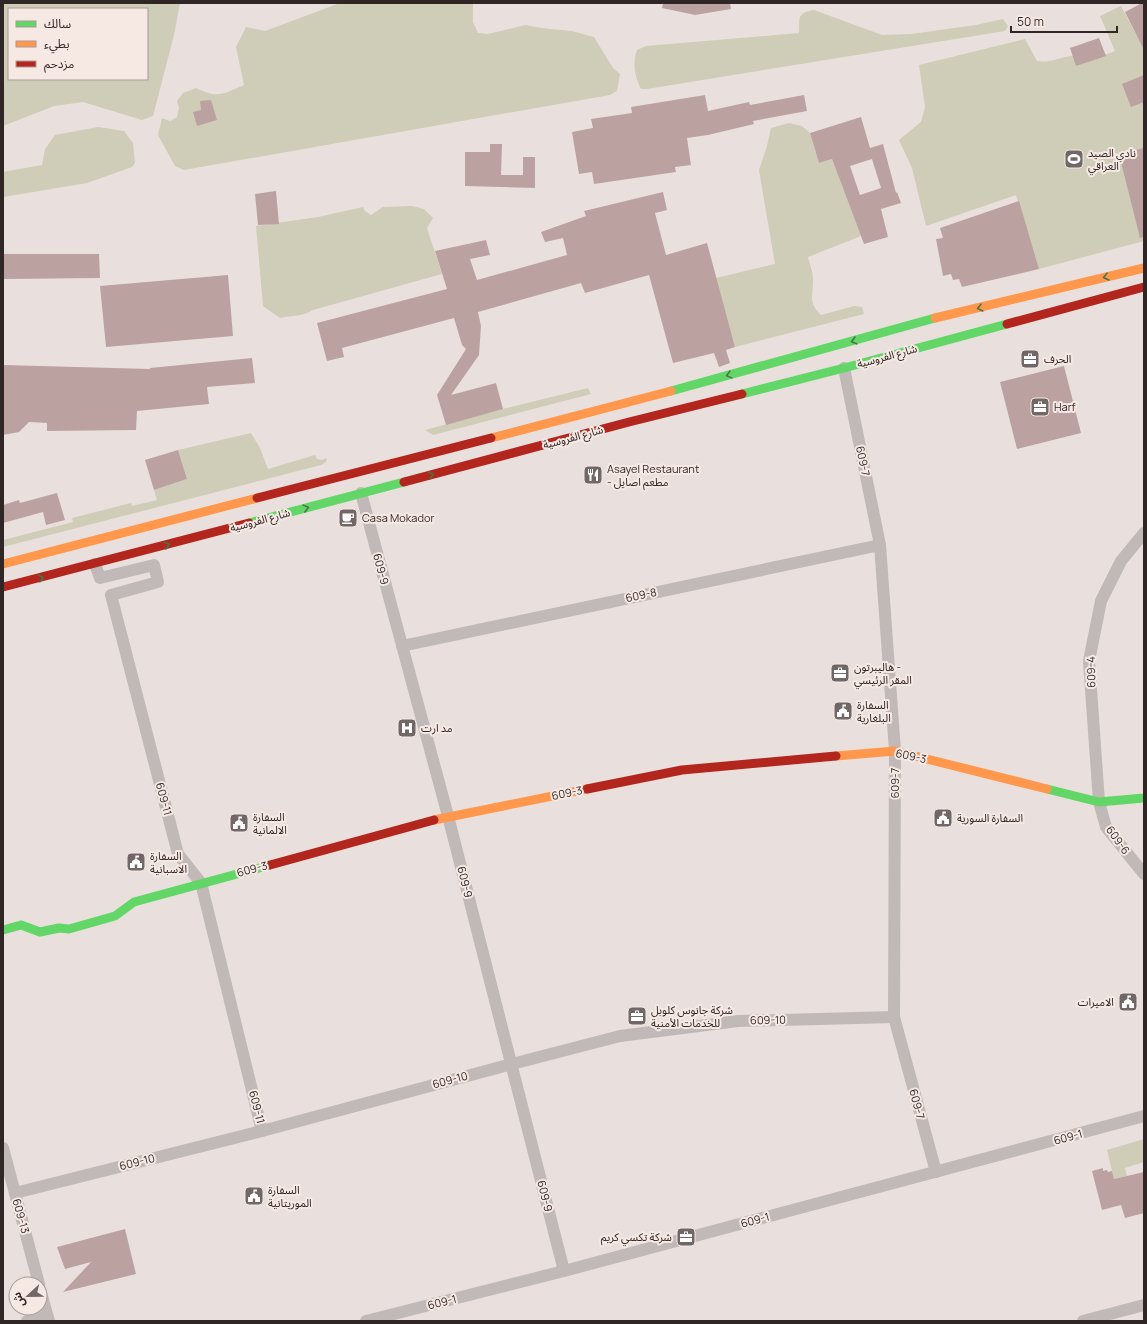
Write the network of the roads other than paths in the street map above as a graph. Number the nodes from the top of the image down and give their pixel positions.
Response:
1 (1144, 268) edge
2 (1144, 287) edge
3 (844, 368) junction
4 (627, 413) junction
5 (361, 493) junction
6 (1144, 532) edge
7 (880, 545) junction
8 (3, 564) edge
9 (95, 564) junction
10 (3, 587) edge
11 (402, 646) junction
12 (895, 751) junction
13 (1144, 798) edge
14 (1099, 802) junction
15 (448, 816) junction
16 (1144, 874) edge
17 (201, 883) junction
18 (3, 930) edge
19 (894, 1017) junction
20 (512, 1064) junction
21 (1144, 1116) edge
22 (262, 1131) junction
23 (3, 1148) edge
24 (936, 1172) junction
25 (15, 1193) junction
26 (564, 1271) junction
27 (37, 1276) edge
28 (1144, 1305) edge
29 (48, 1319) edge
30 (1090, 1320) edge
31 (27, 1321) edge
32 (366, 1321) edge

1 -> 4 street, شارع الفروسية
2 - 3 street, شارع الفروسية
3 - 4 street, شارع الفروسية
3 - 7 street, 609-7
5 -> 4 street, شارع الفروسية
4 - 8 street, شارع الفروسية
9 -> 5 street, شارع الفروسية
5 - 11 street, 609-9
6 - 14 street, 609-4
7 - 11 street, 609-8
7 - 12 street, 609-7
10 -> 9 street, شارع الفروسية
9 - 17 street, 609-11
11 - 15 street, 609-9
12 - 14 street, 609-3
12 - 15 street, 609-3
12 - 19 street, 609-7
13 - 14 street, 609-3
14 - 16 street, 609-6
15 - 17 street, 609-3
15 - 20 street, 609-9
17 - 18 street, 609-3
17 - 22 street, 609-11
19 - 20 street, 609-10
19 - 24 street, 609-7
20 - 22 street, 609-10
20 - 26 street, 609-9
21 - 24 street, 609-1
22 - 25 street, 609-10
23 - 25 street, 609-13
24 - 26 street, 609-1
25 - 27 street, 609-13
26 - 32 street, 609-1
28 - 30 street
29 - 31 street

